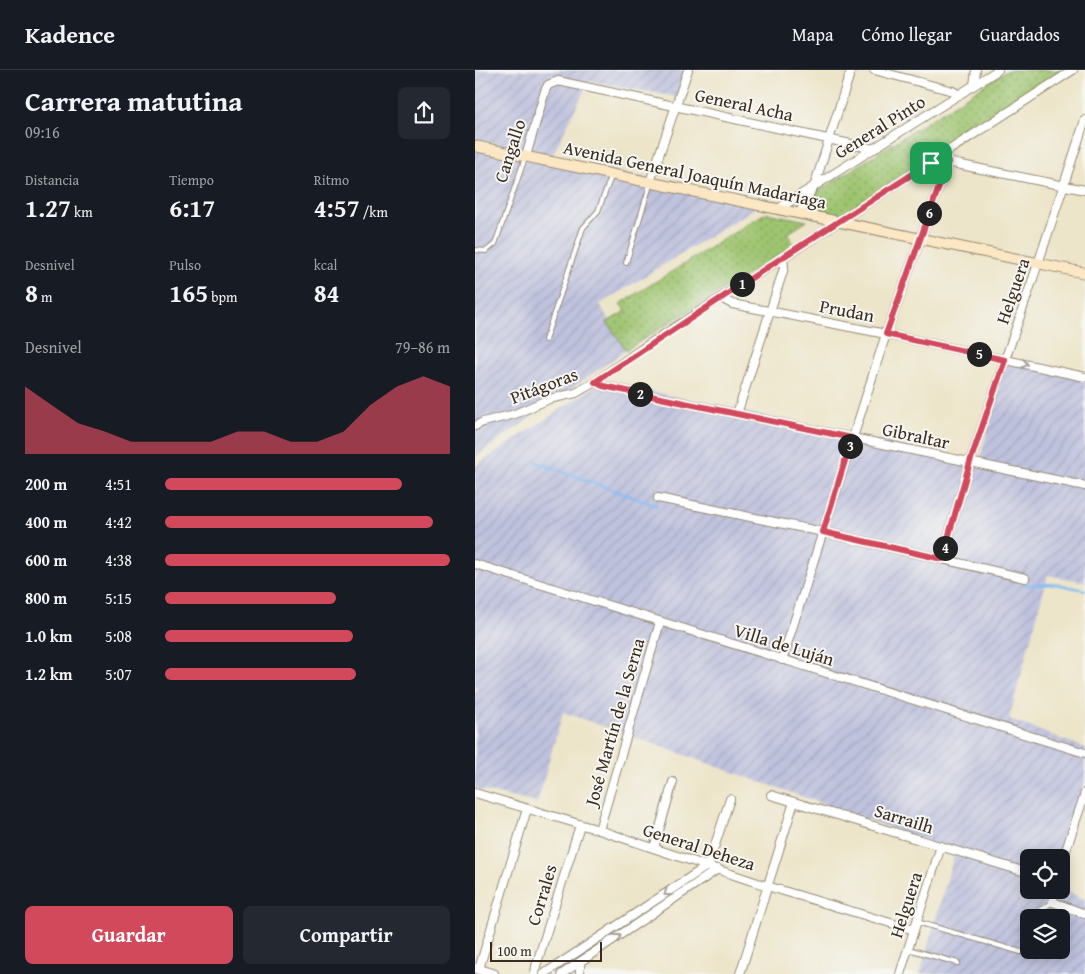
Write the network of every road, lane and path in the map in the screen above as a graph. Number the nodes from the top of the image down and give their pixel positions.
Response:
1 (688, 70) edge
2 (851, 70) edge
3 (874, 70) edge
4 (976, 70) edge
5 (998, 70) edge
6 (1073, 70) edge
7 (548, 85) joint
8 (974, 86) junction
9 (959, 95) junction
10 (676, 106) junction
11 (1085, 120) edge
12 (829, 138) junction
13 (475, 146) edge
14 (874, 149) junction
15 (526, 156) junction
16 (946, 158) junction
17 (612, 174) junction
18 (650, 182) junction
19 (1063, 186) junction
20 (814, 187) junction
21 (1085, 190) edge
22 (779, 209) junction
23 (800, 214) junction
24 (840, 222) junction
25 (920, 240) junction
26 (475, 250) edge
27 (783, 257) junction
28 (626, 263) dead end
29 (1038, 264) junction
30 (1085, 273) edge
31 (721, 298) junction
32 (771, 311) junction
33 (886, 334) junction
34 (545, 340) dead end
35 (1005, 360) junction
36 (1085, 377) edge
37 (595, 382) junction
38 (737, 414) junction
39 (475, 426) edge
40 (852, 438) junction
41 (970, 462) junction
42 (1085, 486) edge
43 (658, 498) dead end
44 (823, 532) junction
45 (942, 559) junction
46 (475, 564) edge
47 (1025, 578) dead end
48 (660, 622) junction
49 (782, 660) junction
50 (1085, 753) edge
51 (673, 782) dead end
52 (475, 793) edge
53 (1085, 793) edge
54 (771, 795) dead end
55 (730, 799) dead end
56 (794, 802) junction
57 (527, 809) junction
58 (580, 825) junction
59 (599, 830) junction
60 (941, 846) junction
61 (654, 848) junction
62 (1066, 849) edge
63 (707, 866) junction
64 (718, 869) junction
65 (1020, 870) edge
66 (767, 886) junction
67 (1053, 899) edge
68 (1053, 902) junction
69 (1041, 909) edge
70 (1085, 914) edge
71 (917, 922) junction
72 (914, 930) junction
73 (908, 949) junction
74 (1020, 952) edge
75 (579, 963) junction
76 (959, 963) dead end
77 (477, 969) edge
78 (494, 974) edge
79 (535, 974) edge
80 (544, 974) edge
81 (562, 974) edge
82 (580, 974) edge
83 (739, 974) edge
84 (900, 974) edge

1 - 10 street
2 - 12 street
3 - 9 street
4 - 8 street
5 - 8 street, General Pinto
6 - 16 street, Pitágoras
7 - 10 street, General Acha
7 - 15 street, Cangallo
8 - 9 street, General Pinto
9 - 14 street, General Pinto
10 - 12 street, General Acha
10 - 18 street
11 - 19 street, Helguera
12 - 14 street, General Acha
12 - 20 street
13 - 15 main road, Avenida General Joaquín Madariaga
14 - 20 street, General Pinto
15 - 17 main road, Avenida General Joaquín Madariaga
15 - 26 lane, Cangallo
16 - 19 street
16 - 24 street, Pitágoras
16 - 25 street
17 - 18 main road, Avenida General Joaquín Madariaga
17 - 34 lane
18 - 22 main road, Avenida General Joaquín Madariaga
18 - 28 lane
19 - 21 street
19 - 29 street, Helguera
20 - 22 street, General Pinto
20 - 23 street
22 - 23 main road, Avenida General Joaquín Madariaga
23 - 24 main road, Avenida General Joaquín Madariaga
24 - 25 main road, Avenida General Joaquín Madariaga
24 - 27 street, Pitágoras
25 - 29 main road, Avenida General Joaquín Madariaga
25 - 33 street
27 - 31 street, Pitágoras
27 - 32 street
29 - 30 main road, Avenida General Joaquín Madariaga
29 - 35 street, Helguera
31 - 32 street, Prudan
31 - 37 street, Pitágoras
32 - 33 street, Prudan
32 - 38 street
33 - 35 street, Prudan
33 - 40 street
35 -> 36 street, Prudan
35 - 41 street, Helguera
37 - 38 street, Gibraltar
37 - 39 street, Pitágoras
38 - 40 street, Gibraltar
40 - 41 street, Gibraltar
40 - 44 street
41 - 42 street, Gibraltar
41 - 45 street, Helguera
43 - 44 street
44 - 45 street
44 - 49 street
45 - 47 street
46 - 48 street, Villa de Luján
48 - 49 street, Villa de Luján
48 - 59 street, José Martín de la Serna
49 - 50 street, Villa de Luján
51 - 61 street
52 - 57 street, General Deheza
53 - 62 street
54 - 56 street, Sarrailh
55 - 63 street
56 - 60 street, Sarrailh
56 - 66 street
57 - 58 street, General Deheza
57 - 77 street
58 - 59 street, General Deheza
58 - 79 street, Corrales
59 - 61 street, General Deheza
60 - 65 street, Sarrailh
60 - 71 street, Helguera
61 - 63 street, General Deheza
63 - 64 street, General Deheza
63 -> 80 street
64 - 66 street, General Deheza
75 -> 64 street
66 - 72 street, General Deheza
66 - 83 street
67 - 68 street
68 - 69 lane
68 - 70 street
71 - 72 street, Helguera
71 - 74 lane
72 - 73 street, Helguera
73 - 76 lane
73 - 84 street, Helguera
75 - 81 street
75 - 82 street
77 - 78 street

